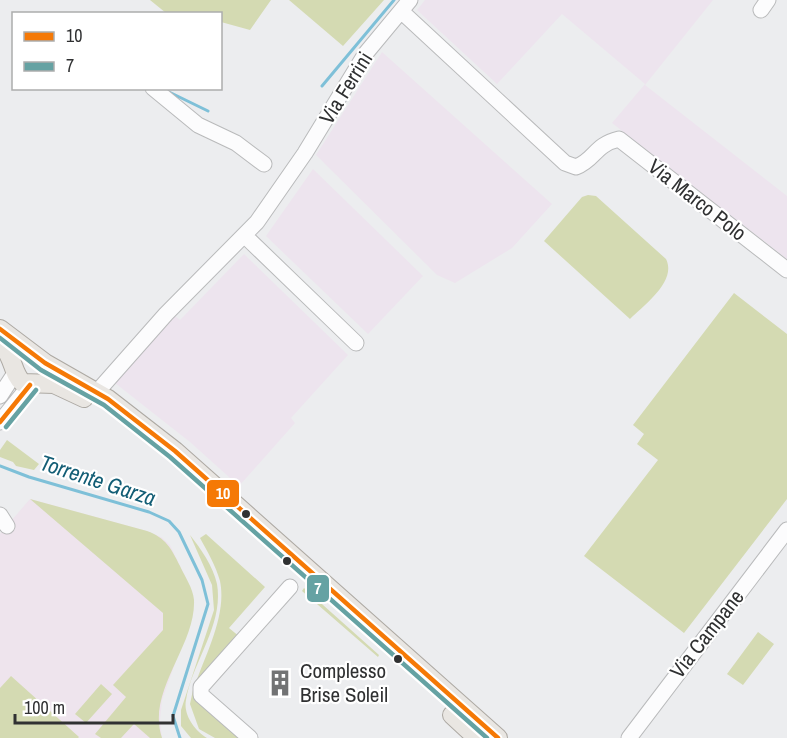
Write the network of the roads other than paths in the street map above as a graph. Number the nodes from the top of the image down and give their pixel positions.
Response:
1 (405, 5) edge
2 (155, 90) edge
3 (275, 171) junction
4 (245, 236) junction
5 (787, 270) edge
6 (0, 329) edge
7 (0, 342) edge
8 (356, 343) dead end
9 (39, 358) junction
10 (15, 369) junction
11 (34, 384) junction
12 (97, 392) junction
13 (0, 396) edge
14 (0, 422) edge
15 (787, 530) edge
16 (290, 586) dead end
17 (250, 738) edge
18 (477, 738) edge
19 (498, 738) edge
20 (629, 738) edge

1 - 3 street, Via Ferrini
1 - 5 street, Via Marco Polo
2 - 3 street
3 - 4 street, Via Ferrini
4 - 8 street
4 - 12 street, Via Ferrini
6 - 9 main road
7 - 10 main road
9 - 10 main road
9 - 11 main road
9 - 12 main road
10 - 11 main road
10 - 13 street
11 - 14 street
11 - 18 main road
12 - 19 main road
15 - 20 street, Via Campane
16 - 17 street

